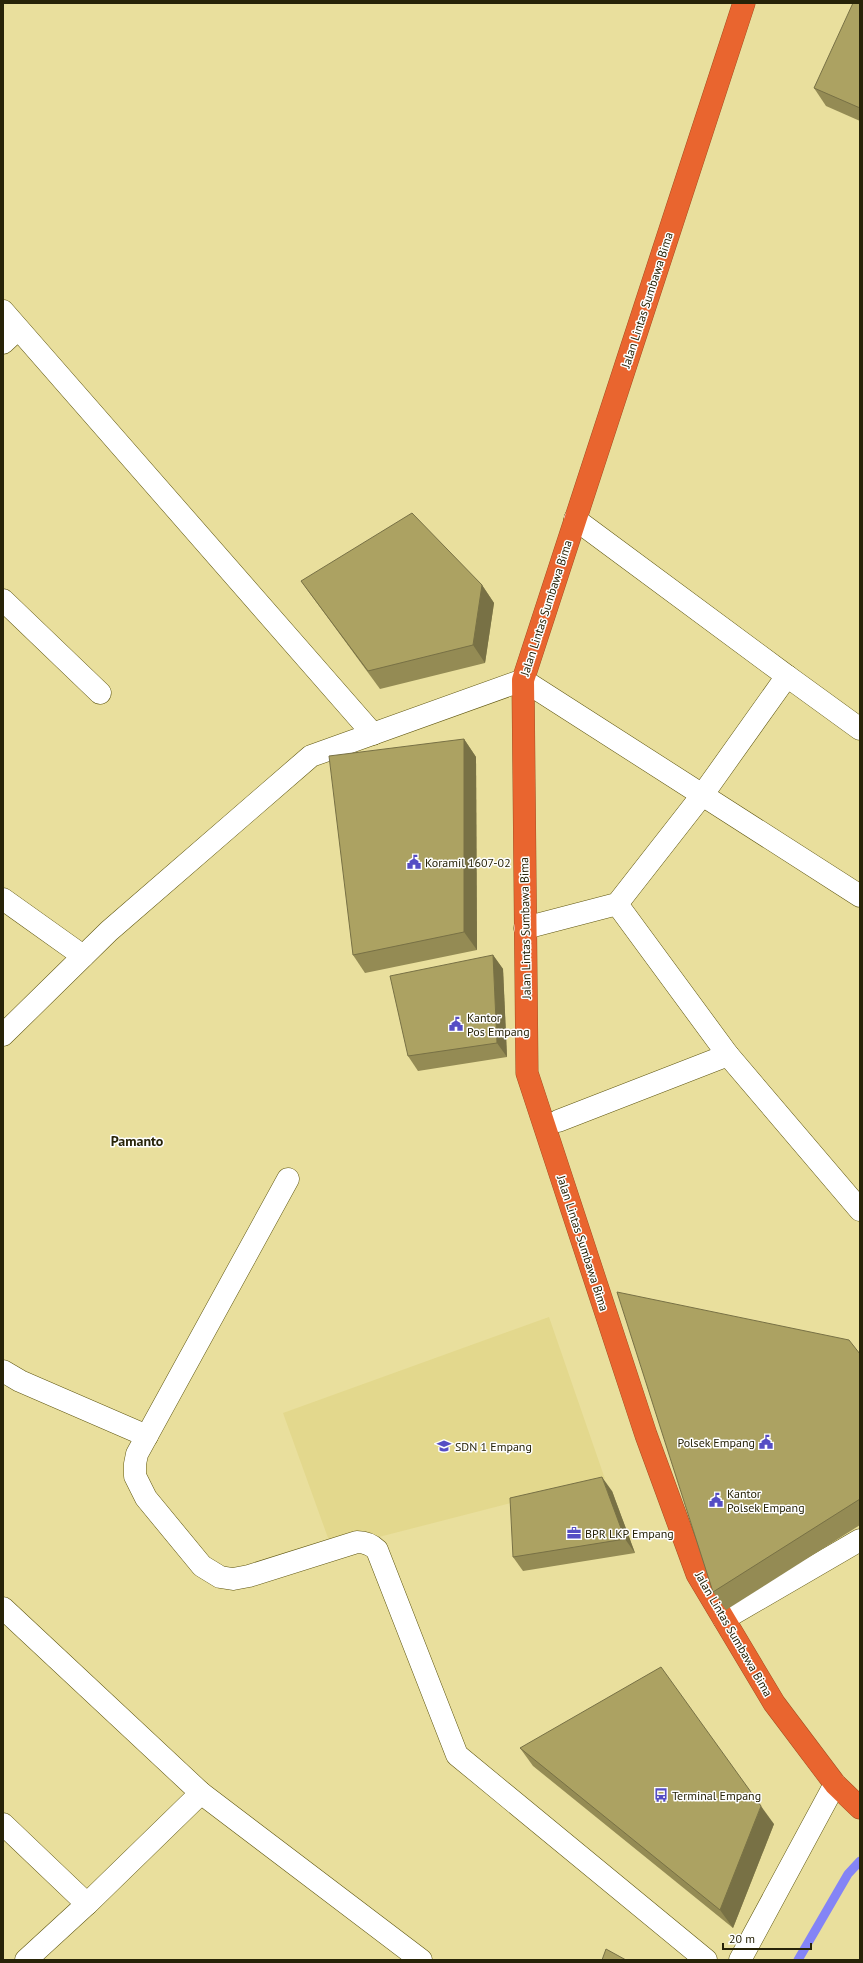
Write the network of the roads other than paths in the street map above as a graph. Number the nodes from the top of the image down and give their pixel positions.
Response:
1 (744, 3) edge
2 (3, 311) edge
3 (11, 336) edge
4 (575, 519) junction
5 (3, 600) edge
6 (788, 676) junction
7 (523, 680) junction
8 (100, 693) dead end
9 (860, 729) edge
10 (373, 734) junction
11 (703, 794) junction
12 (860, 896) edge
13 (3, 899) edge
14 (617, 904) junction
15 (525, 928) junction
16 (83, 956) junction
17 (3, 1035) edge
18 (728, 1055) junction
19 (558, 1121) dead end
20 (288, 1179) dead end
21 (860, 1210) edge
22 (3, 1371) edge
23 (147, 1436) junction
24 (860, 1540) edge
25 (3, 1608) edge
26 (724, 1619) junction
27 (835, 1784) junction
28 (201, 1793) junction
29 (860, 1808) edge
30 (3, 1824) edge
31 (87, 1904) junction
32 (26, 1960) edge
33 (420, 1960) edge
34 (706, 1960) edge
35 (740, 1960) edge

1 - 4 highway, Jalan Lintas Sumbawa Bima
2 - 3 street
3 - 10 street
4 - 6 street
4 - 7 highway, Jalan Lintas Sumbawa Bima
5 - 8 street
6 - 9 street
6 - 11 street
7 - 10 street
7 - 11 street
7 - 15 highway, Jalan Lintas Sumbawa Bima
10 - 16 street
11 - 12 street
11 - 14 street
13 - 16 street
14 - 15 street
14 - 18 street
15 - 26 highway, Jalan Lintas Sumbawa Bima
16 - 17 street
18 - 19 street
18 - 21 street
20 - 23 street
22 - 23 street
23 - 34 street
24 - 26 street
25 - 28 street
26 - 27 highway, Jalan Lintas Sumbawa Bima
27 - 29 highway, Jalan Lintas Sumbawa Bima
27 - 35 street
28 - 31 street
28 - 33 street
30 - 31 street
31 - 32 street

